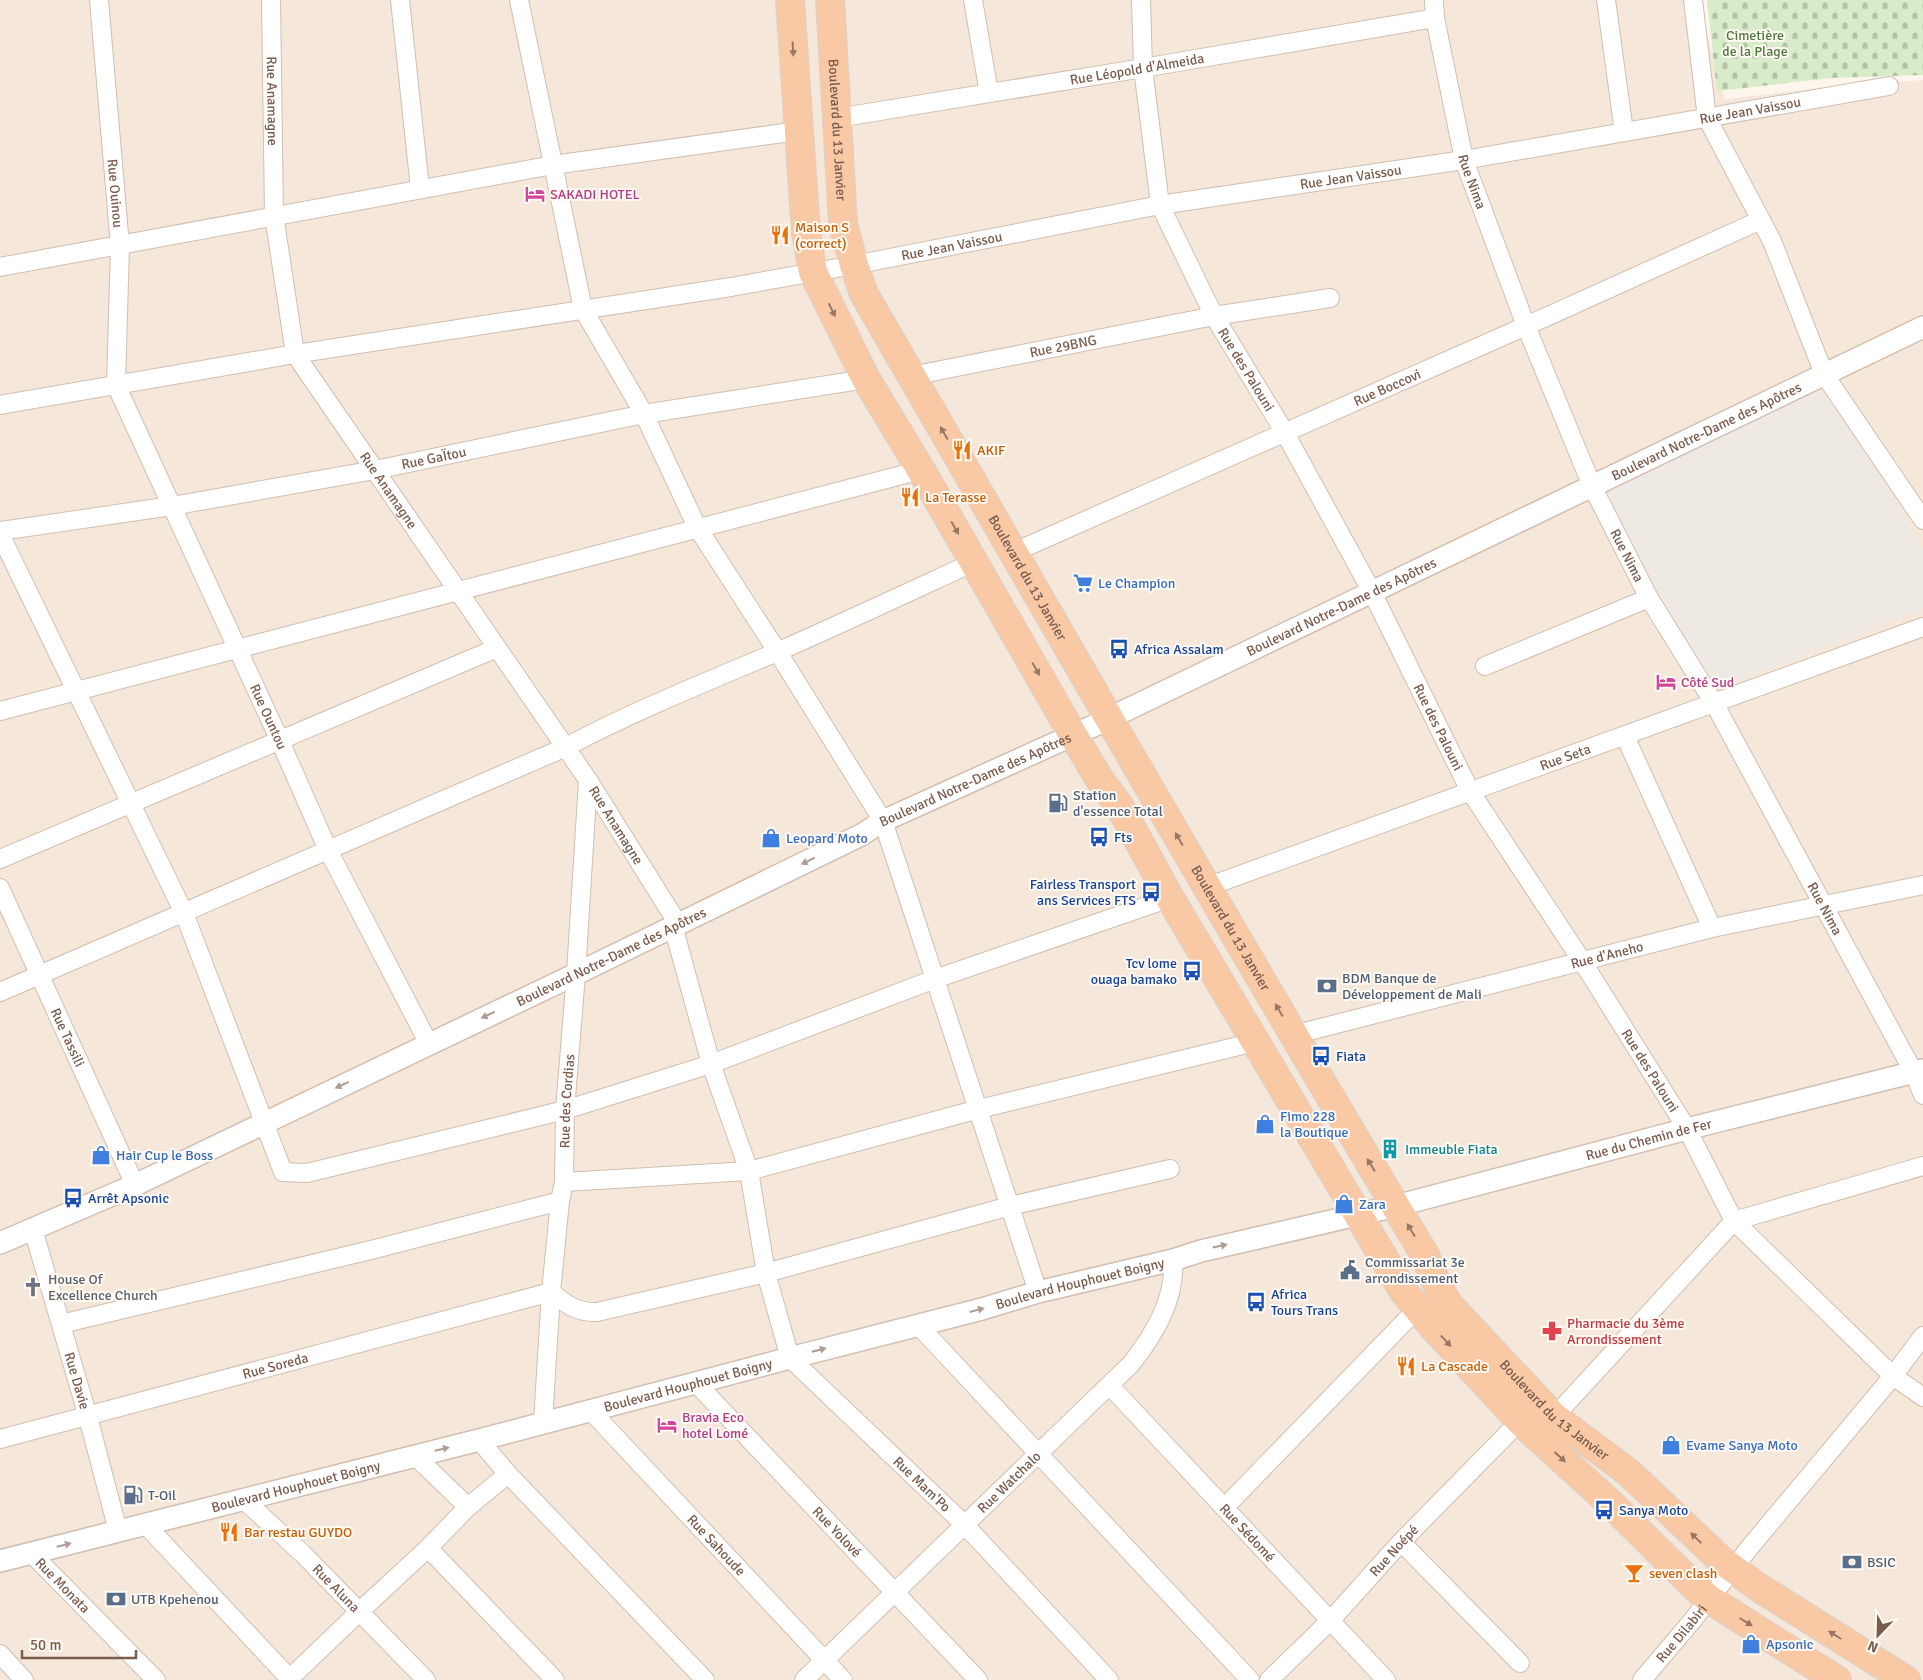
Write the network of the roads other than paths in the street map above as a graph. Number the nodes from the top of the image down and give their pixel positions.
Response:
1 (99, 0) edge
2 (271, 0) edge
3 (400, 0) edge
4 (519, 0) edge
5 (790, 0) edge
6 (830, 0) edge
7 (973, 0) edge
8 (1141, 0) edge
9 (1434, 0) edge
10 (1606, 0) edge
11 (1693, 0) edge
12 (1435, 18) junction
13 (1143, 68) junction
14 (1889, 86) dead end
15 (989, 93) junction
16 (837, 118) junction
17 (1707, 118) junction
18 (798, 131) junction
19 (1624, 132) junction
20 (1464, 160) junction
21 (552, 165) junction
22 (420, 189) junction
23 (1160, 205) junction
24 (274, 215) junction
25 (1761, 220) junction
26 (120, 246) junction
27 (854, 265) junction
28 (0, 267) edge
29 (813, 272) junction
30 (1330, 298) dead end
31 (583, 309) junction
32 (1214, 316) junction
33 (1526, 326) junction
34 (1923, 327) edge
35 (295, 354) junction
36 (1824, 374) junction
37 (912, 376) junction
38 (866, 379) junction
39 (116, 385) junction
40 (0, 404) edge
41 (644, 414) junction
42 (1285, 433) junction
43 (375, 470) junction
44 (921, 470) junction
45 (1592, 486) junction
46 (172, 506) junction
47 (1921, 512) edge
48 (697, 528) junction
49 (0, 532) edge
50 (1012, 553) junction
51 (974, 562) junction
52 (459, 592) junction
53 (1372, 592) junction
54 (1649, 598) junction
55 (1923, 627) edge
56 (497, 648) junction
57 (238, 649) junction
58 (777, 651) junction
59 (1485, 666) dead end
60 (76, 690) junction
61 (1714, 703) junction
62 (0, 711) edge
63 (1108, 718) junction
64 (1073, 735) junction
65 (1625, 736) junction
66 (280, 741) junction
67 (566, 747) junction
68 (588, 780) junction
69 (1470, 791) junction
70 (131, 804) junction
71 (883, 821) junction
72 (328, 850) junction
73 (0, 859) edge
74 (1923, 885) edge
75 (1207, 887) junction
76 (0, 888) edge
77 (1170, 898) junction
78 (1822, 904) junction
79 (184, 913) junction
80 (675, 925) junction
81 (1712, 928) junction
82 (1582, 961) junction
83 (576, 974) junction
84 (39, 975) junction
85 (935, 979) junction
86 (0, 992) edge
87 (1293, 1035) junction
88 (1255, 1042) junction
89 (429, 1044) junction
90 (711, 1064) junction
91 (1918, 1072) edge
92 (1923, 1095) edge
93 (979, 1109) junction
94 (565, 1110) junction
95 (264, 1122) junction
96 (1686, 1129) junction
97 (1923, 1166) edge
98 (1170, 1169) dead end
99 (749, 1171) junction
100 (564, 1182) junction
101 (135, 1185) junction
102 (560, 1200) junction
103 (1010, 1206) junction
104 (1377, 1211) junction
105 (1734, 1221) junction
106 (33, 1229) junction
107 (0, 1243) edge
108 (1173, 1260) junction
109 (766, 1273) junction
110 (552, 1292) junction
111 (1038, 1292) junction
112 (1417, 1309) junction
113 (61, 1324) junction
114 (918, 1325) junction
115 (1923, 1336) edge
116 (790, 1358) junction
117 (1893, 1376) junction
118 (696, 1383) junction
119 (1110, 1386) junction
120 (1923, 1396) edge
121 (590, 1410) junction
122 (88, 1417) junction
123 (1554, 1417) junction
124 (1520, 1421) junction
125 (543, 1422) junction
126 (0, 1440) edge
127 (479, 1440) junction
128 (1038, 1452) junction
129 (414, 1455) junction
130 (508, 1474) junction
131 (243, 1499) junction
132 (1225, 1507) junction
133 (468, 1508) junction
134 (145, 1524) junction
135 (964, 1524) junction
136 (118, 1531) junction
137 (1401, 1542) junction
138 (428, 1548) junction
139 (32, 1554) junction
140 (0, 1562) edge
141 (1721, 1584) junction
142 (894, 1591) junction
143 (359, 1612) junction
144 (1330, 1621) junction
145 (0, 1654) edge
146 (824, 1661) junction
147 (1520, 1663) dead end
148 (24, 1680) edge
149 (156, 1680) edge
150 (289, 1680) edge
151 (426, 1680) edge
152 (555, 1680) edge
153 (705, 1680) edge
154 (804, 1680) edge
155 (843, 1680) edge
156 (978, 1680) edge
157 (1109, 1680) edge
158 (1250, 1680) edge
159 (1269, 1680) edge
160 (1386, 1680) edge
161 (1642, 1680) edge
162 (1837, 1680) edge
163 (1906, 1680) edge

1 - 26 street, Rue Ouinou
2 - 24 street, Rue Anamagne
3 - 22 street
4 - 21 street
5 -> 18 highway, Boulevard du 13 Janvier
6 - 16 highway, Boulevard du 13 Janvier
7 - 15 street
8 - 13 street, Rue des Palouni
9 - 12 street, Rue Nima
10 - 19 street
11 - 17 street
12 - 13 street, Rue Léopold d'Almeida
12 - 20 street, Rue Nima
13 - 15 street, Rue Léopold d'Almeida
13 - 23 street, Rue des Palouni
14 - 17 street, Rue Jean Vaissou
15 - 16 street, Rue Léopold d'Almeida
16 - 27 highway, Boulevard du 13 Janvier
17 - 19 street, Rue Jean Vaissou
17 - 25 street
18 - 21 street
18 - 29 highway, Boulevard du 13 Janvier
19 - 20 street, Rue Jean Vaissou
20 - 23 street, Rue Jean Vaissou
20 - 33 street, Rue Nima
21 - 22 street
21 - 31 street
22 - 24 street
23 - 27 street, Rue Jean Vaissou
23 - 32 street, Rue des Palouni
24 - 26 street
24 - 35 street, Rue Anamagne
25 - 33 street, Rue Boccovi
25 - 36 street
26 - 28 street
26 - 39 street, Rue Ouinou
27 - 29 street, Rue Jean Vaissou
27 - 37 highway, Boulevard du 13 Janvier
29 - 31 street, Rue Jean Vaissou
29 -> 38 highway, Boulevard du 13 Janvier
30 - 32 street, Rue 29BNG
31 - 35 street, Rue Jean Vaissou
31 - 41 street
32 - 37 street, Rue 29BNG
32 - 42 street, Rue des Palouni
33 - 42 street, Rue Boccovi
33 - 45 street, Rue Nima
34 - 36 street, Boulevard Notre-Dame des Apôtres
35 - 39 street, Rue Jean Vaissou
35 - 43 street, Rue Anamagne
36 - 45 street, Boulevard Notre-Dame des Apôtres
36 - 47 street
50 -> 37 highway, Boulevard du 13 Janvier
38 - 41 street, Rue GaÏtou
38 - 44 highway, Boulevard du 13 Janvier
39 - 40 street, Rue Jean Vaissou
39 - 46 street, Rue Ountou
41 - 43 street, Rue GaÏtou
41 - 48 street
42 - 50 street, Rue Boccovi
42 - 53 street, Rue des Palouni
43 - 46 street, Rue GaÏtou
43 - 52 street, Rue Anamagne
44 - 48 street
44 -> 51 highway, Boulevard du 13 Janvier
45 - 53 street, Boulevard Notre-Dame des Apôtres
45 - 54 street, Rue Nima
46 - 49 street, Rue GaÏtou
46 - 57 street, Rue Ountou
48 - 52 street
48 - 58 street
49 - 60 street
50 - 63 highway, Boulevard du 13 Janvier
51 - 58 street
51 -> 64 highway, Boulevard du 13 Janvier
52 - 56 street, Rue Anamagne
52 - 57 street
53 - 63 street, Boulevard Notre-Dame des Apôtres
53 - 69 street, Rue des Palouni
54 - 59 street
54 - 61 street, Rue Nima
55 - 61 street, Rue Seta
56 - 66 street
56 - 67 street, Rue Anamagne
57 - 60 street
57 - 66 street, Rue Ountou
58 - 67 street
58 - 71 street
60 - 62 street
60 - 70 street
61 - 65 street, Rue Seta
61 - 78 street, Rue Nima
63 - 64 street, Boulevard Notre-Dame des Apôtres
75 -> 63 highway, Boulevard du 13 Janvier
64 - 71 street, Boulevard Notre-Dame des Apôtres
64 - 77 highway, Boulevard du 13 Janvier
65 - 69 street, Rue Seta
65 - 81 street
66 - 70 street
66 - 72 street, Rue Ountou
67 - 68 street, Rue Anamagne
67 - 72 street
68 - 80 street, Rue Anamagne
68 - 83 street, Rue des Cordias
69 - 75 street, Rue Seta
69 - 82 street, Rue des Palouni
70 - 73 street
70 - 79 street
71 -> 80 street, Boulevard Notre-Dame des Apôtres
71 - 85 street
72 - 79 street
72 - 89 street, Rue Ountou
74 - 78 street, Rue d'Aneho
87 -> 75 highway, Boulevard du 13 Janvier
76 - 84 street, Rue Tassili
77 - 85 street
77 - 88 highway, Boulevard du 13 Janvier
78 - 81 street, Rue d'Aneho
78 - 91 street, Rue Nima
79 - 84 street
79 - 95 street
80 - 83 street, Boulevard Notre-Dame des Apôtres
80 - 90 street, Rue Anamagne
81 - 82 street, Rue d'Aneho
82 - 87 street, Rue d'Aneho
82 - 96 street, Rue des Palouni
83 -> 89 street, Boulevard Notre-Dame des Apôtres
83 - 94 street, Rue des Cordias
84 - 86 street
84 - 101 street, Rue Tassili
85 - 90 street
85 - 93 street
104 -> 87 highway, Boulevard du 13 Janvier
88 - 93 street
88 - 104 highway, Boulevard du 13 Janvier
89 -> 95 street, Boulevard Notre-Dame des Apôtres
90 - 94 street
90 - 99 street, Rue Anamagne
91 - 92 street, Rue Nima
91 - 96 street, Rue du Chemin de Fer
93 - 99 street
93 - 103 street
94 - 95 street
94 - 100 street, Rue des Cordias
95 - 101 street, Boulevard Notre-Dame des Apôtres
96 - 104 street, Rue du Chemin de Fer
96 - 105 street, Rue des Palouni
97 - 105 street
98 - 103 street
99 - 100 street
99 - 109 street, Rue Anamagne
100 - 102 street, Rue des Cordias
101 - 106 street, Boulevard Notre-Dame des Apôtres
102 - 110 street, Rue des Cordias
102 - 113 street
103 - 109 street
103 - 111 street
108 -> 104 street, Boulevard Houphouet Boigny
104 - 112 highway, Boulevard du 13 Janvier
123 -> 104 highway, Boulevard du 13 Janvier
105 - 117 street, Rue des Palouni
105 - 123 street
106 - 107 street, Boulevard Notre-Dame des Apôtres
106 - 113 street, Rue Davie
108 - 111 street, Boulevard Houphouet Boigny
108 - 119 street, Rue Watchalo
109 - 110 street
109 - 116 street
110 - 122 street, Rue Soreda
110 - 125 street, Rue des Cordias
114 -> 111 street, Boulevard Houphouet Boigny
112 -> 124 highway, Boulevard du 13 Janvier
112 - 132 street
113 - 122 street, Rue Davie
116 -> 114 street, Boulevard Houphouet Boigny
114 - 128 street
115 - 117 street, Rue Dilabiri
116 - 118 street, Boulevard Houphouet Boigny
116 - 135 street, Rue Mam'Po
117 - 120 street, Rue des Palouni
117 - 141 street, Rue Dilabiri
118 - 121 street, Boulevard Houphouet Boigny
118 - 142 street, Rue Yolové
119 - 128 street, Rue Watchalo
119 - 132 street, Rue Sédomé
121 - 125 street, Boulevard Houphouet Boigny
121 - 146 street, Rue Sahoude
122 - 126 street, Rue Soreda
122 - 136 street, Rue Davie
141 -> 123 highway, Boulevard du 13 Janvier
124 - 137 street, Rue Noépé
124 -> 141 highway, Boulevard du 13 Janvier
125 - 127 street, Boulevard Houphouet Boigny
129 -> 127 street, Boulevard Houphouet Boigny
127 - 130 street
128 - 135 street, Rue Watchalo
128 - 158 street
129 - 131 street, Boulevard Houphouet Boigny
129 - 133 street
130 - 133 street
130 - 153 street
131 - 134 street, Boulevard Houphouet Boigny
131 - 143 street, Rue Aluna
132 - 144 street, Rue Sédomé
133 - 138 street
134 - 136 street, Boulevard Houphouet Boigny
134 - 150 street
135 - 142 street, Rue Watchalo
135 - 157 street, Rue Mam'Po
139 -> 136 street, Boulevard Houphouet Boigny
137 - 144 street, Rue Noépé
137 - 147 street
138 - 143 street
138 - 152 street
139 - 140 street, Boulevard Houphouet Boigny
139 - 149 street, Rue Monata
141 - 161 street, Rue Dilabiri
141 -> 162 highway, Boulevard du 13 Janvier
163 -> 141 highway, Boulevard du 13 Janvier
142 - 146 street, Rue Watchalo
142 - 156 street, Rue Yolové
143 - 150 street
143 - 151 street, Rue Aluna
144 - 159 street, Rue Noépé
144 - 160 street, Rue Sédomé
145 - 148 street
146 - 154 street, Rue Watchalo
146 - 155 street, Rue Sahoude

